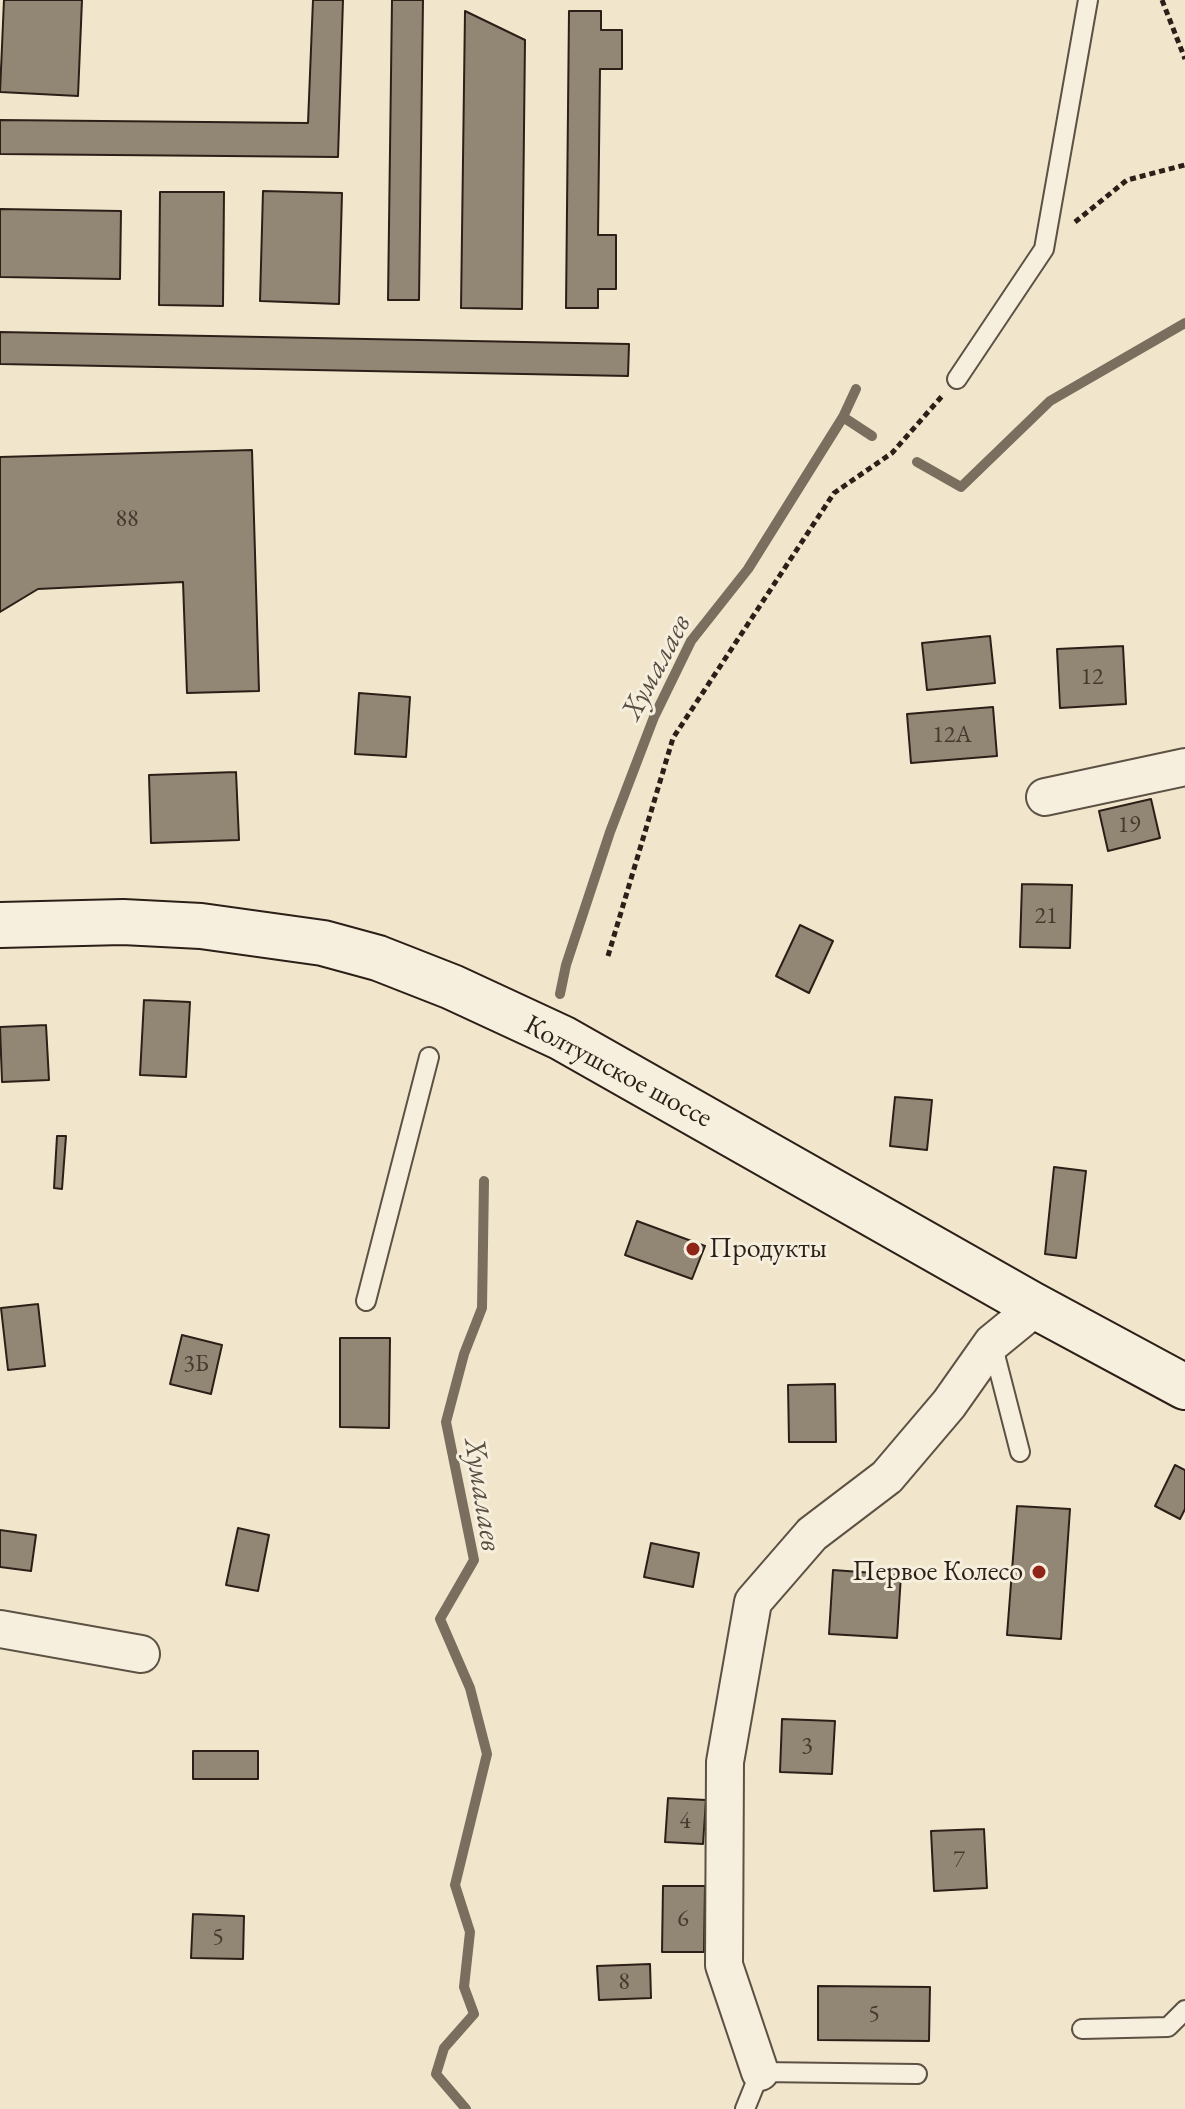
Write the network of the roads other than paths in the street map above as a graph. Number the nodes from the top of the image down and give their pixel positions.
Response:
1 (1088, 0) edge
2 (957, 379) road end
3 (1185, 767) edge
4 (1045, 797) dead end
5 (0, 925) edge
6 (429, 1057) dead end
7 (366, 1301) dead end
8 (1031, 1304) junction
9 (992, 1343) junction
10 (1185, 1387) edge
11 (1020, 1452) dead end
12 (0, 1629) edge
13 (141, 1654) dead end
14 (1185, 2010) edge
15 (1082, 2029) dead end
16 (760, 2072) junction
17 (917, 2074) dead end
18 (745, 2109) edge

1 - 2 lane
3 - 4 street
5 - 8 main road, Колтушское шоссе
6 - 7 lane
8 - 9 street
8 - 10 main road, Колтушское шоссе
9 - 11 lane
9 - 16 street
12 - 13 street
14 - 15 lane
16 - 17 lane
16 - 18 lane

